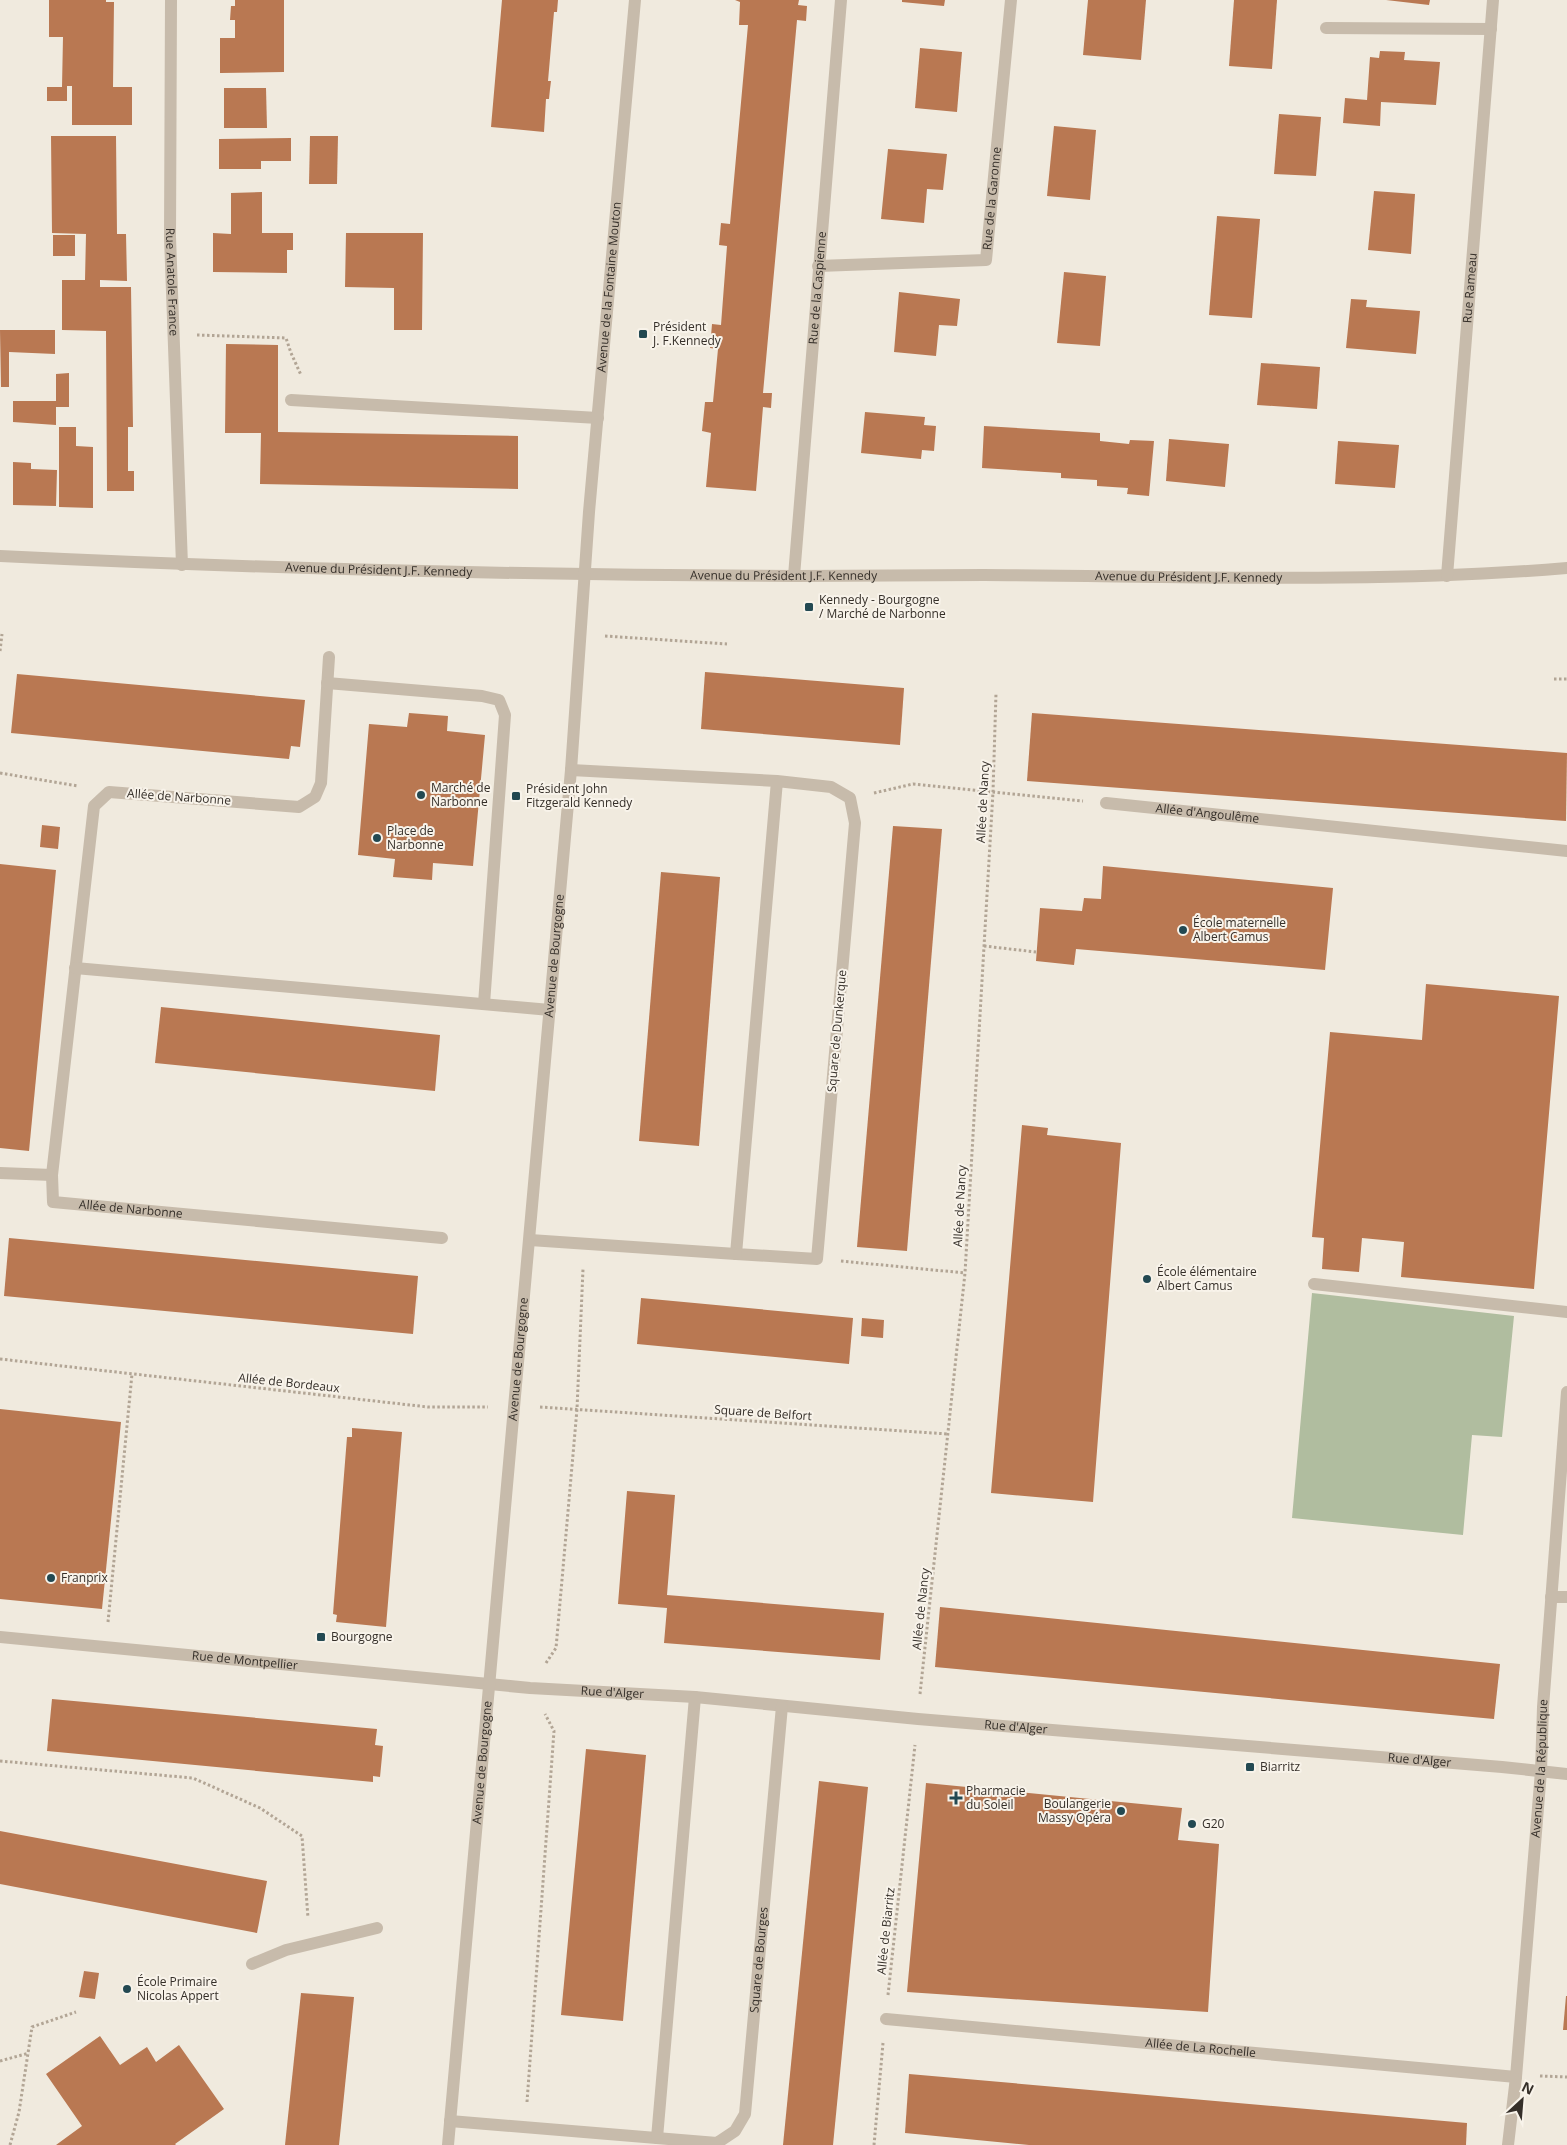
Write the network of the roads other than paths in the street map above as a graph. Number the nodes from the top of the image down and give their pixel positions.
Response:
1 (171, 0) edge
2 (635, 0) edge
3 (840, 0) edge
4 (1011, 0) edge
5 (1493, 0) edge
6 (1326, 28) dead end
7 (1491, 29) junction
8 (818, 266) junction
9 (291, 400) dead end
10 (598, 418) junction
11 (0, 556) edge
12 (182, 565) junction
13 (1567, 568) edge
14 (584, 573) junction
15 (794, 576) junction
16 (1447, 576) junction
17 (329, 657) dead end
18 (327, 683) junction
19 (571, 770) junction
20 (777, 781) junction
21 (1106, 803) road end
22 (1567, 851) edge
23 (75, 968) junction
24 (484, 1004) junction
25 (550, 1010) junction
26 (0, 1174) edge
27 (52, 1176) junction
28 (442, 1238) dead end
29 (530, 1240) junction
30 (736, 1254) junction
31 (1314, 1284) dead end
32 (1567, 1312) edge
33 (1567, 1392) edge
34 (1551, 1596) junction
35 (1567, 1597) edge
36 (0, 1637) edge
37 (491, 1684) junction
38 (695, 1697) junction
39 (782, 1706) junction
40 (1541, 1771) junction
41 (1567, 1774) edge
42 (377, 1928) dead end
43 (252, 1964) dead end
44 (886, 2019) road end
45 (1516, 2077) junction
46 (450, 2122) junction
47 (657, 2138) junction
48 (448, 2145) edge
49 (1508, 2145) edge

1 - 12 street, Rue Anatole France
2 - 10 street, Avenue de la Fontaine Mouton
3 - 8 street, Rue de la Caspienne
4 - 8 street, Rue de la Garonne
5 - 7 street, Rue Rameau
6 - 7 street
7 - 16 street, Rue Rameau
8 - 15 street, Rue de la Caspienne
9 - 10 street
10 - 14 street, Avenue de la Fontaine Mouton
11 - 12 street, Avenue du Président J.F. Kennedy
12 - 14 street, Avenue du Président J.F. Kennedy
13 - 16 street, Avenue du Président J.F. Kennedy
14 - 15 street, Avenue du Président J.F. Kennedy
14 - 19 street, Avenue de Bourgogne
15 - 16 street, Avenue du Président J.F. Kennedy
17 - 18 street, Allée de Narbonne
18 - 23 street, Allée de Narbonne
18 - 24 street
19 - 20 street
19 - 25 street, Avenue de Bourgogne
20 - 30 street
20 - 30 street, Square de Dunkerque
21 - 22 street, Allée d'Angoulême
23 - 24 street
23 - 27 street, Allée de Narbonne
24 - 25 street
25 - 29 street, Avenue de Bourgogne
26 - 27 street
27 - 28 street, Allée de Narbonne
29 - 30 street
29 - 37 street, Avenue de Bourgogne
31 - 32 street
33 - 34 street, Avenue de la République
34 - 35 street
34 - 40 street, Avenue de la République
36 - 37 street, Rue de Montpellier
37 - 38 street, Rue d'Alger
37 - 46 street, Avenue de Bourgogne
38 - 39 street, Rue d'Alger
38 - 47 street
39 - 40 street, Rue d'Alger
39 - 47 street, Square de Bourges
40 - 41 street, Rue d'Alger
40 - 45 street, Avenue de la République
42 - 43 street
44 - 45 street, Allée de La Rochelle
45 - 49 street, Avenue de la République
46 - 47 street, Square de Bourges
46 - 48 street, Avenue de Bourgogne

